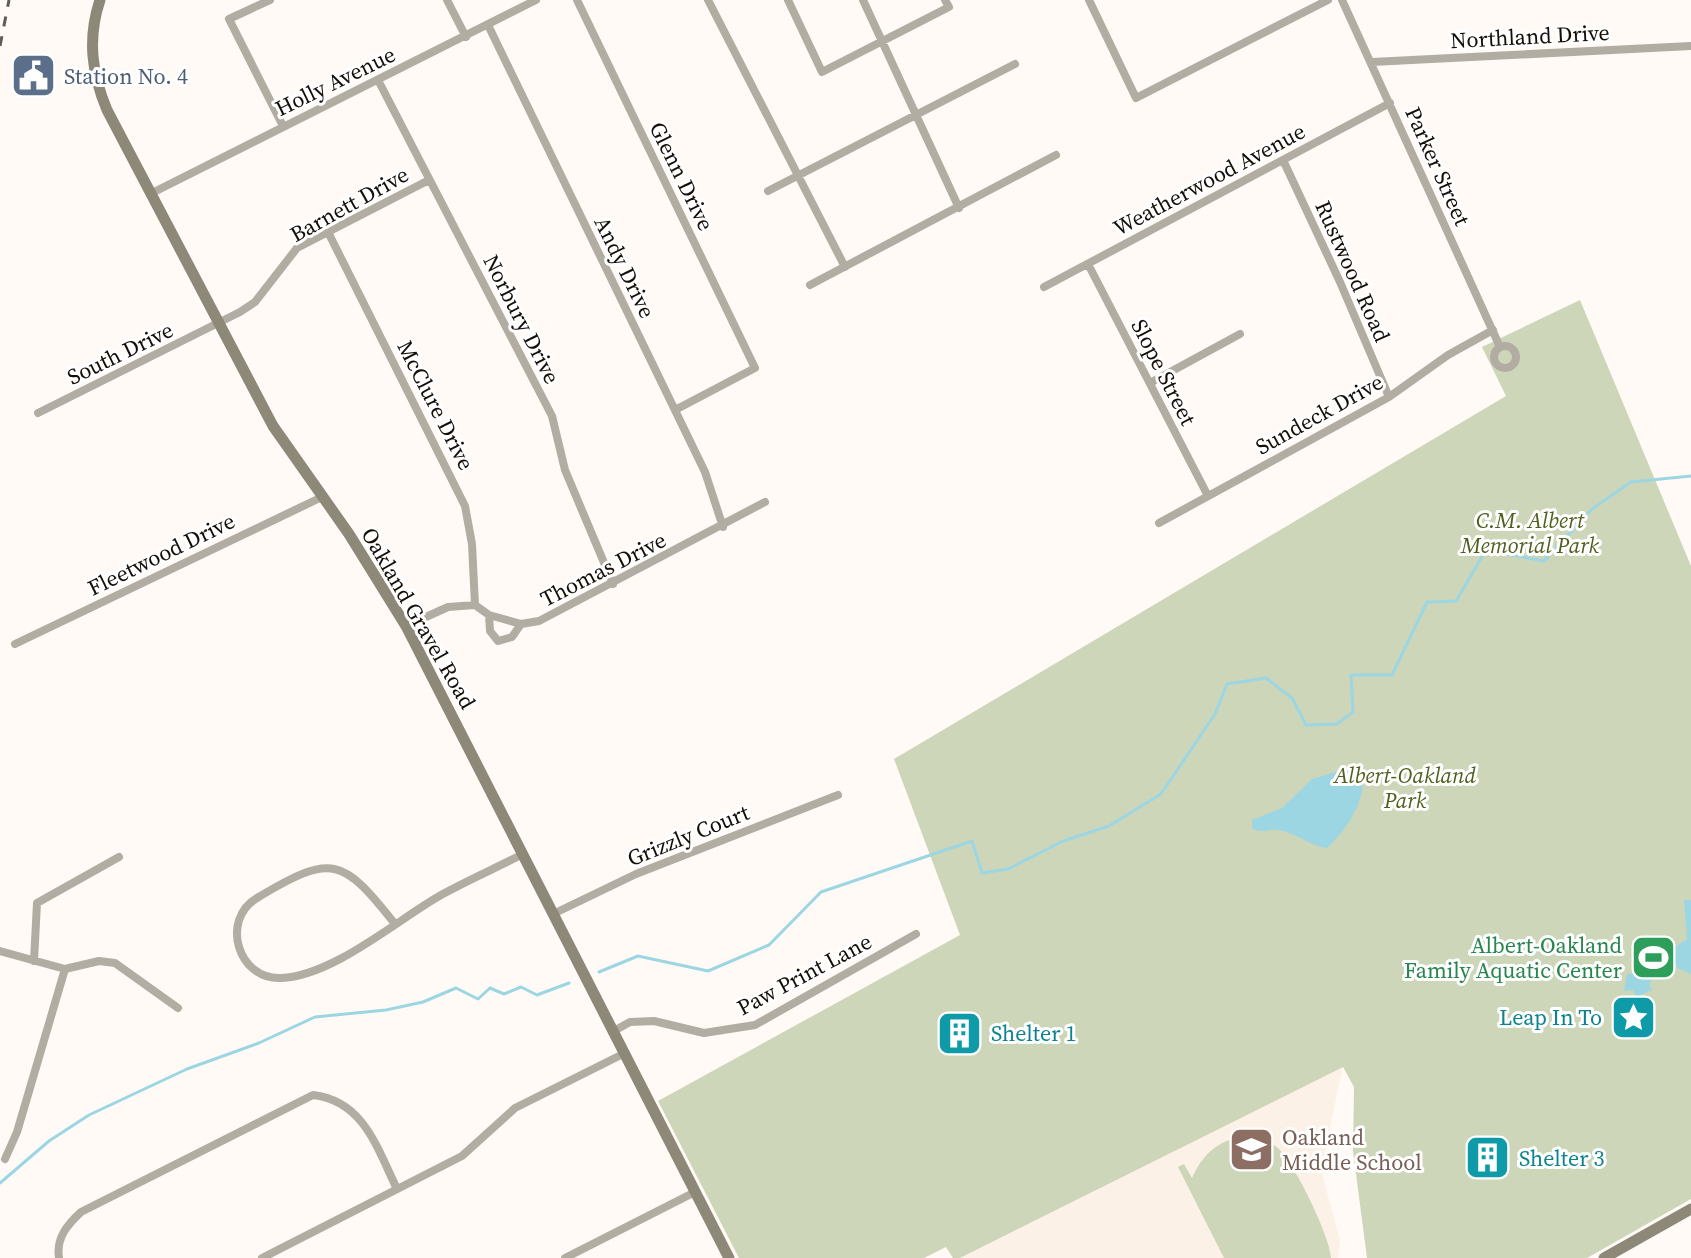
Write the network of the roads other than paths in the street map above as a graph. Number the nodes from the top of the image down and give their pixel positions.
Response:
1 (100, 0) edge
2 (270, 0) edge
3 (447, 0) edge
4 (536, 0) edge
5 (577, 0) edge
6 (708, 0) edge
7 (788, 0) edge
8 (863, 0) edge
9 (945, 0) edge
10 (1089, 0) edge
11 (1328, 0) edge
12 (1342, 0) edge
13 (488, 25) junction
14 (466, 37) junction
15 (883, 42) junction
16 (1691, 46) edge
17 (1372, 62) junction
18 (1015, 64) dead end
19 (378, 80) junction
20 (1390, 103) junction
21 (916, 113) junction
22 (283, 126) junction
23 (1056, 155) dead end
24 (1283, 160) junction
25 (795, 175) junction
26 (429, 180) junction
27 (768, 191) dead end
28 (150, 194) junction
29 (959, 208) junction
30 (328, 232) junction
31 (1088, 264) junction
32 (845, 267) junction
33 (810, 285) dead end
34 (1044, 287) dead end
35 (218, 325) junction
36 (1493, 330) junction
37 (1240, 334) dead end
38 (1500, 347) dead end
39 (1150, 383) junction
40 (1389, 397) junction
41 (675, 410) junction
42 (38, 413) dead end
43 (1208, 496) junction
44 (322, 497) junction
45 (765, 502) dead end
46 (1159, 523) dead end
47 (723, 527) junction
48 (613, 584) junction
49 (475, 605) junction
50 (489, 615) junction
51 (521, 624) junction
52 (406, 626) junction
53 (15, 644) dead end
54 (838, 795) dead end
55 (523, 854) junction
56 (119, 857) dead end
57 (553, 914) junction
58 (395, 924) junction
59 (916, 934) dead end
60 (0, 951) edge
61 (34, 961) junction
62 (65, 969) junction
63 (178, 1008) dead end
64 (612, 1032) junction
65 (623, 1054) junction
66 (5, 1159) dead end
67 (397, 1189) junction
68 (695, 1192) junction
69 (1691, 1209) edge
70 (59, 1258) edge
71 (262, 1258) edge
72 (565, 1258) edge
73 (729, 1258) edge
74 (1604, 1258) edge

1 - 28 street, Oakland Gravel Road
2 - 22 street
3 - 14 street
4 - 13 street, Holly Avenue
5 - 41 street, Glenn Drive
6 - 25 street
7 - 15 street
8 - 15 street
9 - 15 street
10 - 11 street
12 - 17 street, Parker Street
13 - 14 street, Holly Avenue
13 - 41 street, Andy Drive
14 - 19 street, Holly Avenue
15 - 21 street
16 - 17 street, Northland Drive
17 - 20 street, Parker Street
18 - 21 street
19 - 22 street, Holly Avenue
19 - 26 street, Norbury Drive
20 - 24 street, Weatherwood Avenue
20 - 36 street, Parker Street
21 - 25 street
21 - 29 street
22 - 28 street, Holly Avenue
23 - 29 street
24 - 31 street, Weatherwood Avenue
24 - 40 street, Rustwood Road
25 - 27 street
25 - 32 street
26 - 30 street, Barnett Drive
26 - 48 street, Norbury Drive
28 - 35 street, Oakland Gravel Road
29 - 32 street
30 - 35 street, Barnett Drive
30 - 49 street, McClure Drive
31 - 34 street, Weatherwood Avenue
31 - 39 street, Slope Street
32 - 33 street
35 - 42 street, South Drive
35 - 44 street, Oakland Gravel Road
36 - 38 street, Parker Street
36 - 40 street, Sundeck Drive
37 - 39 street
39 - 43 street, Slope Street
40 - 43 street, Sundeck Drive
41 - 47 street, Andy Drive
43 - 46 street, Sundeck Drive
44 - 52 street, Oakland Gravel Road
44 - 53 street, Fleetwood Drive
45 - 47 street, Thomas Drive
47 - 48 street, Thomas Drive
48 - 51 street, Thomas Drive
49 - 50 street, Thomas Drive
49 - 52 street
50 - 51 street, Thomas Drive
50 - 51 street
52 - 55 street, Oakland Gravel Road
54 - 57 street, Grizzly Court
55 - 57 street, Oakland Gravel Road
55 - 58 street
56 - 61 street
57 - 64 street, Oakland Gravel Road
58 - 58 street
59 - 64 street, Paw Print Lane
60 - 61 street
61 - 62 street
62 - 63 street
62 - 66 street
64 - 65 street, Oakland Gravel Road
65 - 67 street
65 - 68 street, Oakland Gravel Road
67 - 70 street
67 - 71 street
68 - 72 street
68 - 73 street, Oakland Gravel Road
69 - 74 street

